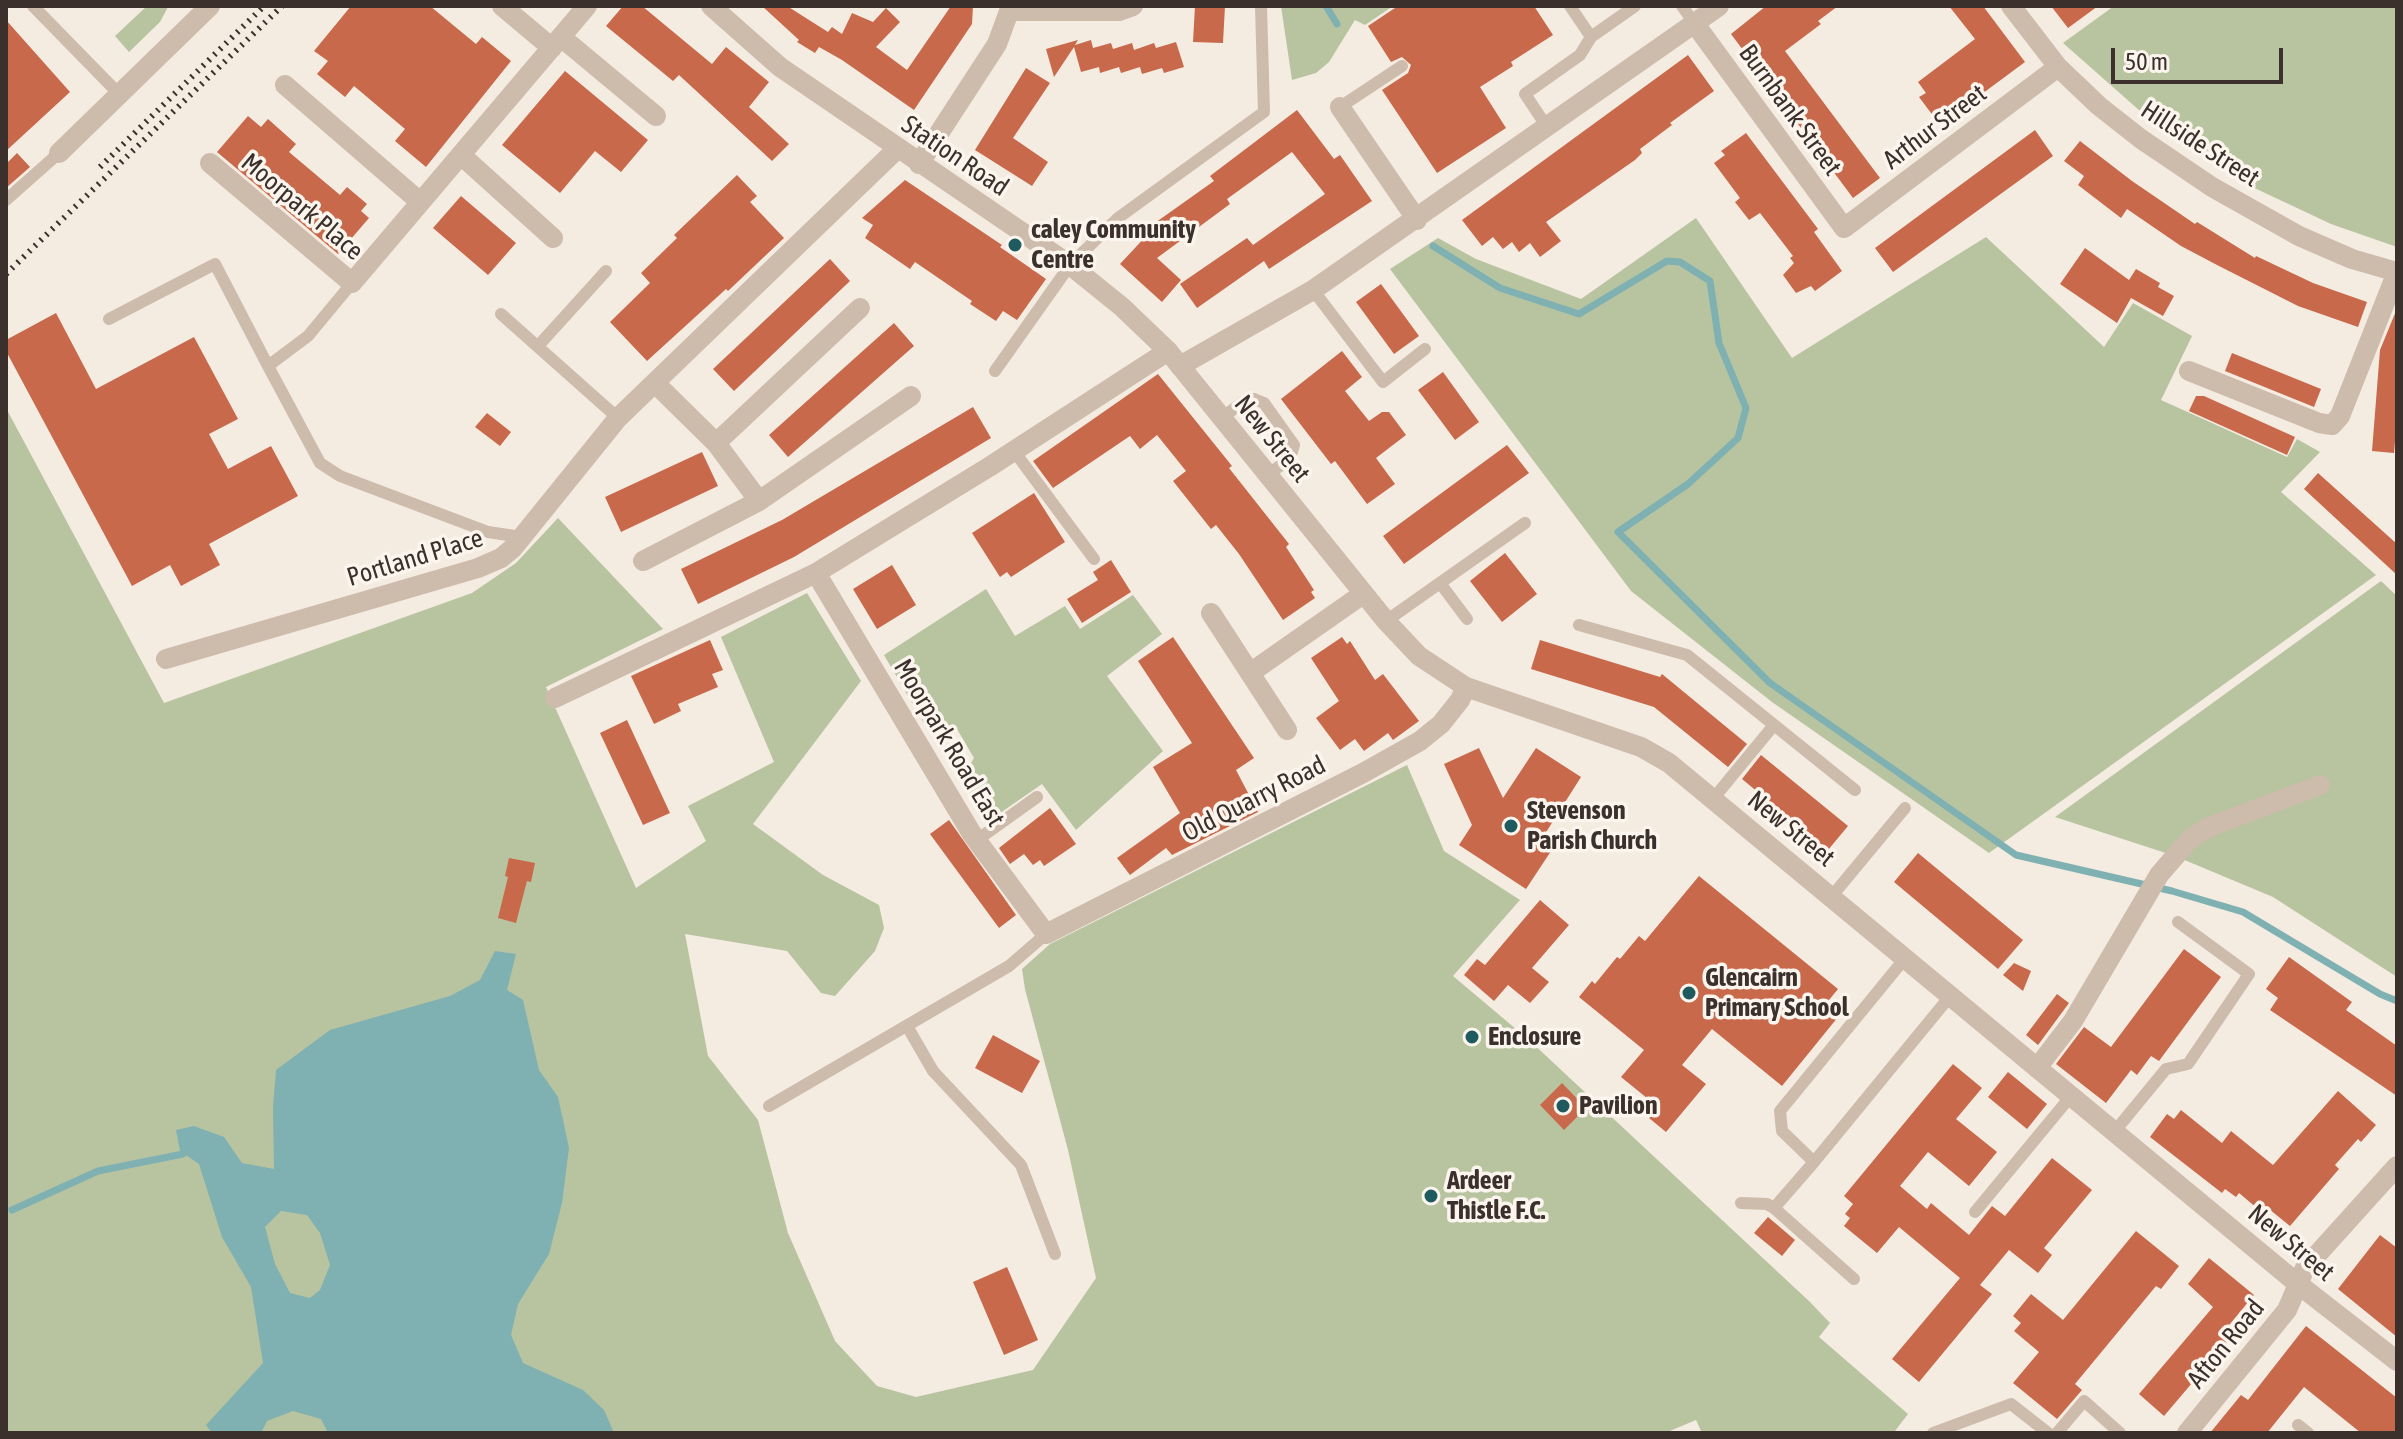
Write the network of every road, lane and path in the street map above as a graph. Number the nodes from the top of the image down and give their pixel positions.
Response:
1 (33, 6) edge
2 (208, 6) edge
3 (502, 6) edge
4 (587, 6) edge
5 (711, 6) edge
6 (1133, 6) edge
7 (1261, 6) edge
8 (1570, 6) edge
9 (1635, 6) edge
10 (1682, 6) edge
11 (1719, 6) edge
12 (2011, 6) edge
13 (1010, 8) edge
14 (1695, 24) junction
15 (1591, 37) junction
16 (556, 43) junction
17 (1402, 66) dead end
18 (2058, 67) junction
19 (285, 85) dead end
20 (119, 94) junction
21 (1340, 107) joint
22 (656, 116) dead end
23 (1547, 127) junction
24 (897, 149) junction
25 (59, 153) joint
26 (461, 155) junction
27 (210, 163) dead end
28 (919, 164) junction
29 (6, 200) edge
30 (419, 201) junction
31 (1417, 220) junction
32 (1844, 228) joint
33 (553, 238) dead end
34 (1070, 265) junction
35 (606, 271) dead end
36 (2397, 272) edge
37 (352, 283) junction
38 (1313, 290) junction
39 (860, 308) dead end
40 (501, 314) dead end
41 (109, 319) dead end
42 (538, 346) junction
43 (1425, 349) dead end
44 (1174, 359) junction
45 (268, 366) junction
46 (995, 371) dead end
47 (2189, 371) dead end
48 (655, 383) junction
49 (911, 396) dead end
50 (618, 418) junction
51 (1222, 418) junction
52 (716, 443) junction
53 (1014, 451) junction
54 (1268, 475) junction
55 (759, 501) junction
56 (1525, 523) dead end
57 (521, 537) junction
58 (1094, 559) dead end
59 (643, 561) dead end
60 (816, 573) junction
61 (1440, 583) junction
62 (1363, 594) junction
63 (1211, 613) dead end
64 (1467, 619) dead end
65 (1386, 621) junction
66 (1579, 625) dead end
67 (166, 659) dead end
68 (1250, 673) junction
69 (1466, 687) junction
70 (555, 698) dead end
71 (1774, 725) junction
72 (1287, 730) dead end
73 (2320, 785) dead end
74 (1855, 790) dead end
75 (1037, 797) dead end
76 (1713, 799) junction
77 (1905, 808) dead end
78 (977, 840) junction
79 (1832, 896) junction
80 (2178, 922) dead end
81 (1046, 934) junction
82 (1906, 957) junction
83 (1951, 995) junction
84 (907, 1026) junction
85 (2037, 1068) junction
86 (2071, 1096) junction
87 (769, 1106) dead end
88 (2115, 1131) junction
89 (1814, 1162) junction
90 (2397, 1166) edge
91 (1741, 1203) dead end
92 (1774, 1208) junction
93 (1975, 1212) dead end
94 (1055, 1254) dead end
95 (1854, 1279) dead end
96 (2298, 1284) junction
97 (2397, 1361) edge
98 (1933, 1433) edge
99 (2048, 1433) edge
100 (2057, 1433) edge
101 (2120, 1433) edge
102 (2187, 1433) edge

1 - 20 lane
2 - 20 street
3 - 16 street
4 - 16 street, Moorpark Place
5 - 24 street, Station Road
6 - 13 street
7 - 34 lane
8 - 15 lane
9 - 15 lane
10 - 14 lane
11 - 14 street
12 - 18 street, Hillside Street
13 - 28 street
14 - 23 street
14 - 32 street, Burnbank Street
15 - 23 lane
16 - 22 street
16 - 26 street, Moorpark Place
17 - 21 lane
18 - 32 street, Arthur Street
18 - 36 street, Hillside Street
19 - 30 street
20 - 25 street
21 - 31 street
23 - 31 street
24 - 28 street, Station Road
24 - 48 street, Portland Place
25 - 29 lane
26 - 30 street, Moorpark Place
26 - 33 street
27 - 37 street, Moorpark Place
28 - 34 street, Station Road
30 - 37 street, Moorpark Place
31 - 38 street
34 - 44 street, Station Road
34 - 46 lane
35 - 42 lane
36 - 47 street
37 - 45 lane
38 - 43 lane
38 - 44 street
39 - 52 street
40 - 42 lane
41 - 45 lane
42 - 50 lane
44 - 51 street, New Street
44 - 53 street
45 - 57 lane
48 - 50 street, Portland Place
48 - 52 street
49 - 55 street
50 - 57 street, Portland Place
51 - 54 street, New Street
51 - 54 lane
52 - 55 street
53 - 58 lane
53 - 60 street
54 - 62 street, New Street
55 - 59 street
56 - 61 lane
57 - 67 street, Portland Place
60 - 70 street
60 - 78 street, Moorpark Road East
61 - 64 lane
61 - 65 lane
62 - 65 street, New Street
62 - 68 street
63 - 68 street
65 - 69 street, New Street
66 - 71 lane
68 - 72 street
69 - 76 street, New Street
69 - 81 street, Old Quarry Road
71 - 74 lane
71 - 76 lane
73 - 85 street
75 - 78 lane
76 - 79 street, New Street
77 - 79 lane
78 - 81 street, Moorpark Road East
79 - 82 street, New Street
80 - 88 lane
81 - 84 lane
82 - 83 street, New Street
82 - 89 lane
83 - 85 street, New Street
83 - 89 lane
84 - 87 lane
84 - 94 lane
85 - 86 street, New Street
86 - 88 street, New Street
86 - 93 lane
88 - 96 street, New Street
89 - 92 lane
90 - 96 street, Afton Road
91 - 92 lane
92 - 95 lane
96 - 97 street, New Street
96 - 102 street, Afton Road
98 - 99 lane
100 - 101 lane

